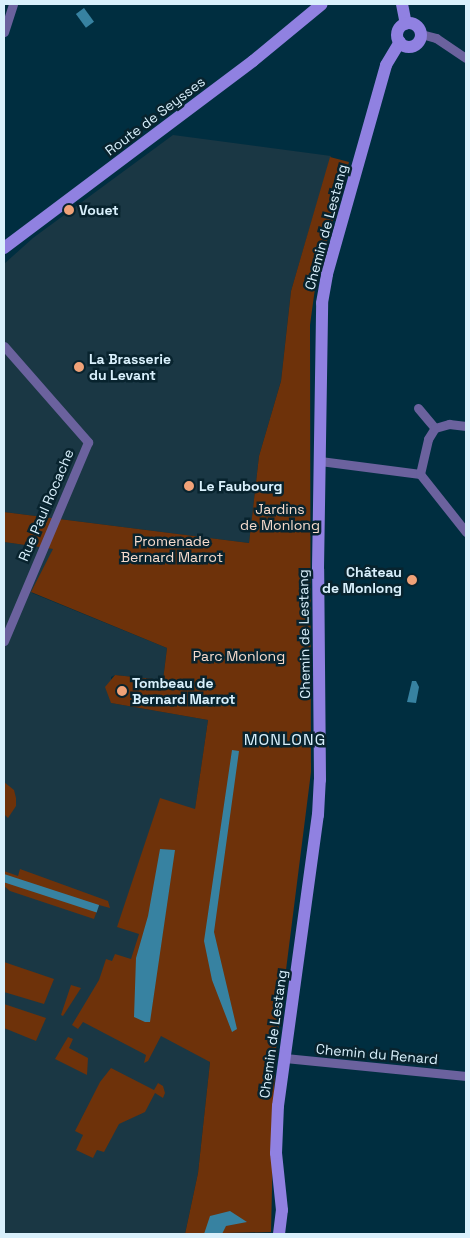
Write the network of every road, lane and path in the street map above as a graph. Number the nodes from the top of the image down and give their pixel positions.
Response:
1 (13, 4) edge
2 (322, 4) edge
3 (402, 4) edge
4 (406, 24) junction
5 (4, 32) edge
6 (421, 34) junction
7 (400, 42) junction
8 (466, 58) edge
9 (4, 248) edge
10 (4, 346) edge
11 (418, 408) dead end
12 (466, 426) edge
13 (435, 428) junction
14 (320, 461) junction
15 (420, 474) junction
16 (466, 532) edge
17 (4, 641) edge
18 (285, 1058) junction
19 (466, 1076) edge
20 (279, 1234) edge

1 - 5 street
2 - 9 street, Route de Seysses
3 - 4 street
4 - 6 street
4 - 7 street
6 - 7 street
6 - 8 street
7 - 14 street, Chemin de Lestang
10 - 17 street, Rue Paul Rocache
11 - 13 street
12 - 13 street
13 - 15 street
14 - 15 street
14 - 18 street, Chemin de Lestang
15 - 16 street
18 - 19 street, Chemin du Renard
18 - 20 street, Chemin de Lestang

